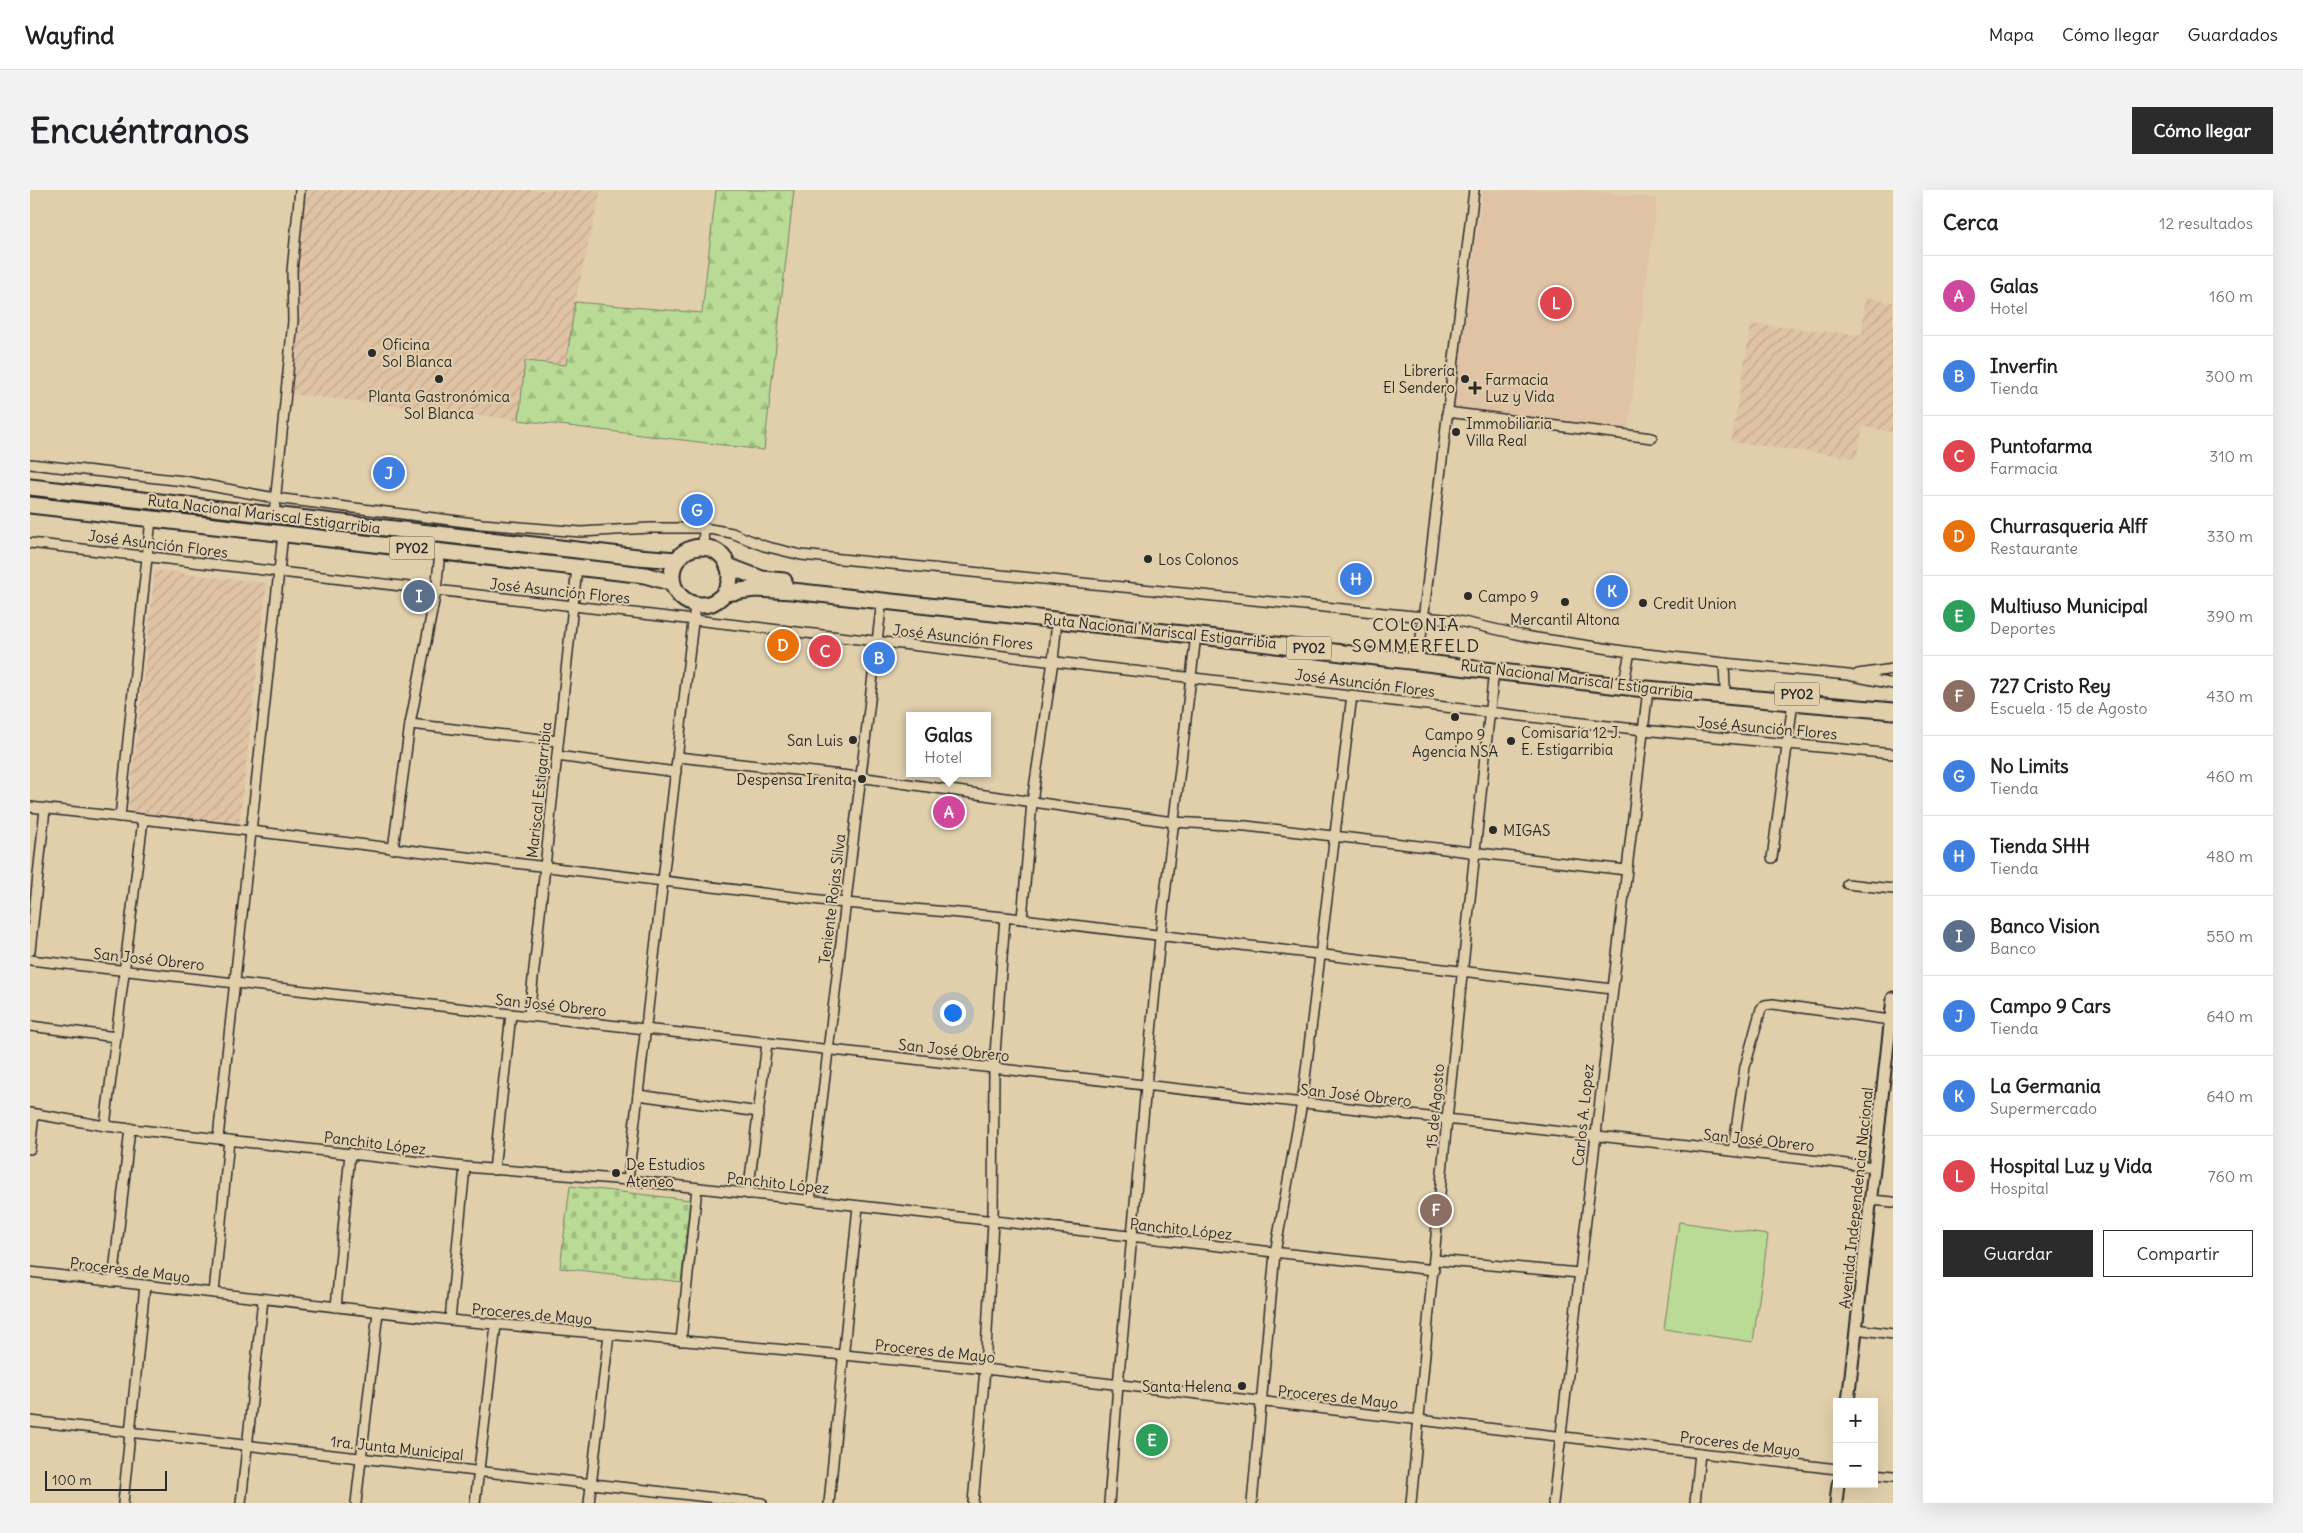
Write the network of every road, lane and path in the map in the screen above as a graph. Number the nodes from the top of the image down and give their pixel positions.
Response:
1 (300, 190) edge
2 (1474, 190) edge
3 (1447, 412) junction
4 (1652, 438) dead end
5 (30, 464) edge
6 (30, 487) edge
7 (274, 498) junction
8 (30, 505) edge
9 (274, 514) junction
10 (151, 519) junction
11 (704, 528) junction
12 (283, 534) junction
13 (30, 543) edge
14 (703, 547) junction
15 (440, 552) junction
16 (148, 557) junction
17 (677, 560) junction
18 (728, 566) junction
19 (577, 568) junction
20 (279, 572) junction
21 (672, 583) junction
22 (436, 591) junction
23 (725, 593) junction
24 (882, 600) junction
25 (572, 606) junction
26 (694, 613) junction
27 (1424, 618) junction
28 (1057, 620) junction
29 (1196, 635) junction
30 (877, 642) junction
31 (1630, 652) junction
32 (1418, 654) junction
33 (1053, 661) junction
34 (1724, 663) junction
35 (1893, 669) edge
36 (1494, 670) junction
37 (1848, 675) junction
38 (1190, 677) junction
39 (1625, 677) junction
40 (1893, 684) edge
41 (1725, 687) junction
42 (1648, 689) junction
43 (1352, 695) junction
44 (1793, 702) junction
45 (1893, 702) edge
46 (1893, 711) edge
47 (1489, 712) junction
48 (410, 724) junction
49 (1643, 730) junction
50 (558, 741) junction
51 (1787, 743) junction
52 (1893, 754) edge
53 (557, 756) junction
54 (678, 757) junction
55 (676, 772) junction
56 (860, 777) junction
57 (1032, 802) junction
58 (30, 807) edge
59 (45, 808) junction
60 (120, 817) junction
61 (143, 820) junction
62 (1174, 822) junction
63 (251, 831) junction
64 (1335, 837) junction
65 (393, 849) junction
66 (1474, 852) junction
67 (1772, 858) dead end
68 (545, 867) junction
69 (1626, 870) junction
70 (663, 882) junction
71 (1846, 884) dead end
72 (1893, 889) edge
73 (845, 903) junction
74 (1005, 917) junction
75 (1022, 919) junction
76 (1160, 937) junction
77 (30, 951) edge
78 (1321, 955) junction
79 (30, 960) edge
80 (124, 970) junction
81 (1462, 972) junction
82 (234, 983) junction
83 (1612, 989) junction
84 (1893, 998) edge
85 (511, 1014) junction
86 (529, 1016) junction
87 (1890, 1020) junction
88 (30, 1026) edge
89 (646, 1029) junction
90 (116, 1037) junction
91 (767, 1043) junction
92 (828, 1050) junction
93 (994, 1068) junction
94 (1889, 1075) edge
95 (1146, 1085) junction
96 (638, 1095) junction
97 (1302, 1103) junction
98 (759, 1112) junction
99 (32, 1113) edge
100 (1447, 1119) junction
101 (105, 1126) junction
102 (130, 1128) junction
103 (1595, 1136) junction
104 (218, 1138) junction
105 (229, 1140) junction
106 (30, 1149) edge
107 (1733, 1151) junction
108 (350, 1153) junction
109 (465, 1167) junction
110 (1874, 1167) junction
111 (494, 1170) junction
112 (628, 1180) junction
113 (697, 1188) junction
114 (748, 1194) junction
115 (1871, 1200) junction
116 (810, 1201) junction
117 (1893, 1202) edge
118 (858, 1206) junction
119 (993, 1221) junction
120 (1132, 1237) junction
121 (1275, 1253) junction
122 (1435, 1260) junction
123 (1434, 1270) junction
124 (30, 1272) edge
125 (1579, 1273) junction
126 (113, 1282) junction
127 (145, 1285) junction
128 (214, 1293) junction
129 (262, 1299) junction
130 (336, 1307) junction
131 (378, 1312) junction
132 (450, 1320) junction
133 (496, 1324) junction
134 (1856, 1329) junction
135 (608, 1334) junction
136 (1893, 1334) edge
137 (681, 1341) junction
138 (844, 1355) junction
139 (985, 1369) junction
140 (1118, 1385) junction
141 (1848, 1398) edge
142 (1262, 1402) junction
143 (1420, 1420) junction
144 (30, 1421) edge
145 (130, 1432) junction
146 (1560, 1437) junction
147 (247, 1445) junction
148 (1700, 1453) junction
149 (361, 1458) junction
150 (1833, 1469) edge
151 (479, 1471) junction
152 (1878, 1474) edge
153 (1893, 1476) edge
154 (592, 1484) junction
155 (1838, 1488) edge
156 (123, 1503) edge
157 (241, 1503) edge
158 (356, 1503) edge
159 (475, 1503) edge
160 (590, 1503) edge
161 (762, 1503) edge
162 (829, 1503) edge
163 (972, 1503) edge
164 (1109, 1503) edge
165 (1252, 1503) edge
166 (1411, 1503) edge
167 (1553, 1503) edge
168 (1695, 1503) edge
169 (1836, 1503) edge

1 - 7 street
2 - 3 street
3 - 4 street
3 - 27 street
5 - 7 street
6 - 9 highway, Ruta Nacional Mariscal Estigarribia / PY02
7 - 9 street
7 - 11 street
8 - 10 highway, Ruta Nacional Mariscal Estigarribia / PY02
9 - 17 highway, Ruta Nacional Mariscal Estigarribia / PY02
10 - 12 highway, Ruta Nacional Mariscal Estigarribia / PY02
10 - 16 street
11 - 14 street
11 - 27 street
12 - 15 highway, Ruta Nacional Mariscal Estigarribia / PY02
12 - 20 street
13 - 16 street, José Asunción Flores
14 - 17 highway
14 - 18 highway, PY02
15 - 19 highway, Ruta Nacional Mariscal Estigarribia / PY02
15 - 22 street
16 - 20 street, José Asunción Flores
16 - 60 street
17 - 21 highway
18 - 23 highway
18 - 32 highway, Ruta Nacional Mariscal Estigarribia / PY02
19 - 21 highway, Ruta Nacional Mariscal Estigarribia / PY02
19 - 25 street, Mariscal Estigarribia
20 - 22 street, José Asunción Flores
20 - 63 street
21 - 26 highway
22 - 25 street, José Asunción Flores
22 - 48 street
23 - 24 highway, Ruta Nacional Mariscal Estigarribia / PY02
23 - 26 highway, PY02
24 - 28 highway, Ruta Nacional Mariscal Estigarribia / PY02
24 - 30 street, Teniente Rojas Silva
25 - 26 street, José Asunción Flores
25 - 50 street, Mariscal Estigarribia
26 - 30 street, José Asunción Flores
26 - 54 street
27 - 31 street
27 - 32 street
28 - 29 highway, Ruta Nacional Mariscal Estigarribia / PY02
28 - 33 street
29 - 36 highway, Ruta Nacional Mariscal Estigarribia / PY02
29 - 38 street
30 - 33 street, José Asunción Flores
30 - 56 street, Teniente Rojas Silva
31 - 34 street
31 - 39 street
32 - 39 highway, Ruta Nacional Mariscal Estigarribia / PY02
33 - 38 street, José Asunción Flores
33 - 57 street
34 - 37 street
34 - 41 street
35 - 37 street
36 - 42 highway, Ruta Nacional Mariscal Estigarribia / PY02
36 - 47 street, 15 de Agosto
37 - 40 street
38 - 43 street, José Asunción Flores
38 - 62 street
39 - 41 highway, Ruta Nacional Mariscal Estigarribia / PY02
41 - 45 highway, Ruta Nacional Mariscal Estigarribia / PY02
42 - 44 highway, Ruta Nacional Mariscal Estigarribia / PY02
42 - 49 street, Carlos A. Lopez
43 - 47 street, José Asunción Flores
43 - 64 street
44 - 46 highway, Ruta Nacional Mariscal Estigarribia / PY02
44 - 51 street
47 - 49 street, José Asunción Flores
47 - 66 street, 15 de Agosto
48 - 50 street
48 - 65 street
49 - 51 street, José Asunción Flores
49 - 69 street, Carlos A. Lopez
50 - 53 street, Mariscal Estigarribia
51 - 52 street, José Asunción Flores
51 - 67 street
53 - 55 street
53 - 68 street, Mariscal Estigarribia
54 - 55 street
54 - 56 street
55 - 70 street
56 - 57 street
56 - 73 street, Teniente Rojas Silva
57 - 62 street
57 - 75 street
58 - 59 street
59 - 60 street
59 - 77 street
60 - 61 street
61 - 63 street
61 - 80 street
62 - 64 street
62 - 76 street
63 - 65 street
63 - 82 street
64 - 66 street
64 - 78 street
65 - 68 street
66 - 69 street
66 - 81 street, 15 de Agosto
68 - 70 street
68 - 86 street, Mariscal Estigarribia
69 - 83 street, Carlos A. Lopez
70 - 73 street
70 - 89 street
71 - 72 street
73 - 74 street
73 - 92 street, Teniente Rojas Silva
74 - 75 street
74 - 93 street
75 - 76 street
76 - 78 street
76 - 95 street
78 - 81 street
78 - 97 street
79 - 80 street, San José Obrero
80 - 82 street, San José Obrero
80 - 90 street
81 - 83 street
81 - 100 street, 15 de Agosto
82 - 85 street, San José Obrero
82 - 104 street
83 - 103 street, Carlos A. Lopez
84 - 87 main road, Avenida Independencia Nacional
85 - 86 street, San José Obrero
85 - 111 street
86 - 89 street, San José Obrero
87 - 94 main road, Avenida Independencia Nacional
87 - 107 street
88 - 90 street
89 - 91 street, San José Obrero
89 - 96 street
90 - 101 street
91 - 92 street, San José Obrero
91 - 98 street
92 - 93 street, San José Obrero
92 - 116 street, Teniente Rojas Silva
93 - 95 street, San José Obrero
93 - 119 street
94 - 110 main road, Avenida Independencia Nacional
95 - 97 street, San José Obrero
95 - 120 street
96 - 98 street
96 - 112 street
97 - 100 street, San José Obrero
97 - 121 street
98 - 114 street
99 - 101 street, Panchito López
99 - 106 street
100 - 103 street, San José Obrero
100 - 122 street, 15 de Agosto
101 - 102 street, Panchito López
102 - 104 street, Panchito López
102 - 126 street
103 - 107 street, San José Obrero
103 - 125 street, Carlos A. Lopez
104 - 105 street, Panchito López
105 - 108 street, Panchito López
105 - 128 street
107 - 110 street, San José Obrero
108 - 109 street, Panchito López
108 - 130 street
109 - 111 street, Panchito López
109 - 132 street
110 - 115 main road, Avenida Independencia Nacional
111 - 112 street, Panchito López
112 - 113 street, Panchito López
113 - 114 street, Panchito López
113 - 137 street
114 - 116 street, Panchito López
115 - 117 street
115 - 134 main road, Avenida Independencia Nacional
116 - 118 street, Panchito López
118 - 119 street, Panchito López
118 - 138 street
119 - 120 street, Panchito López
119 - 139 street
120 - 121 street, Panchito López
120 - 140 street
121 - 123 street, Panchito López
121 - 142 street
122 - 123 street, 15 de Agosto
122 - 125 street
123 - 143 street, 15 de Agosto
124 - 126 street, Proceres de Mayo
125 - 146 street, Carlos A. Lopez
126 - 127 street, Proceres de Mayo
127 - 128 street, Proceres de Mayo
127 - 145 street
128 - 129 street, Proceres de Mayo
129 - 130 street, Proceres de Mayo
129 - 147 street
130 - 131 street, Proceres de Mayo
131 - 132 street, Proceres de Mayo
131 - 149 street
132 - 133 street, Proceres de Mayo
133 - 135 street, Proceres de Mayo
133 - 151 street
134 - 136 street
134 - 141 main road, Avenida Independencia Nacional
135 - 137 street, Proceres de Mayo
135 - 154 street
137 - 138 street, Proceres de Mayo
138 - 139 street, Proceres de Mayo
138 - 162 street
139 - 140 street, Proceres de Mayo
139 - 163 street
140 - 142 street, Proceres de Mayo
140 - 164 street
142 - 143 street, Proceres de Mayo
142 - 165 street
143 - 146 street, Proceres de Mayo
143 - 166 street, 15 de Agosto
144 - 145 street, 1ra. Junta Municipal
145 - 147 street, 1ra. Junta Municipal
145 - 156 street
146 - 148 street, Proceres de Mayo
146 - 167 street, Carlos A. Lopez
147 - 149 street, 1ra. Junta Municipal
147 - 157 street
148 - 150 street, Proceres de Mayo
148 - 168 street
149 - 151 street, 1ra. Junta Municipal
149 - 158 street
151 - 154 street, 1ra. Junta Municipal
151 - 159 street
152 - 153 street
154 - 160 street
154 - 161 street, 1ra. Junta Municipal
155 - 169 main road

